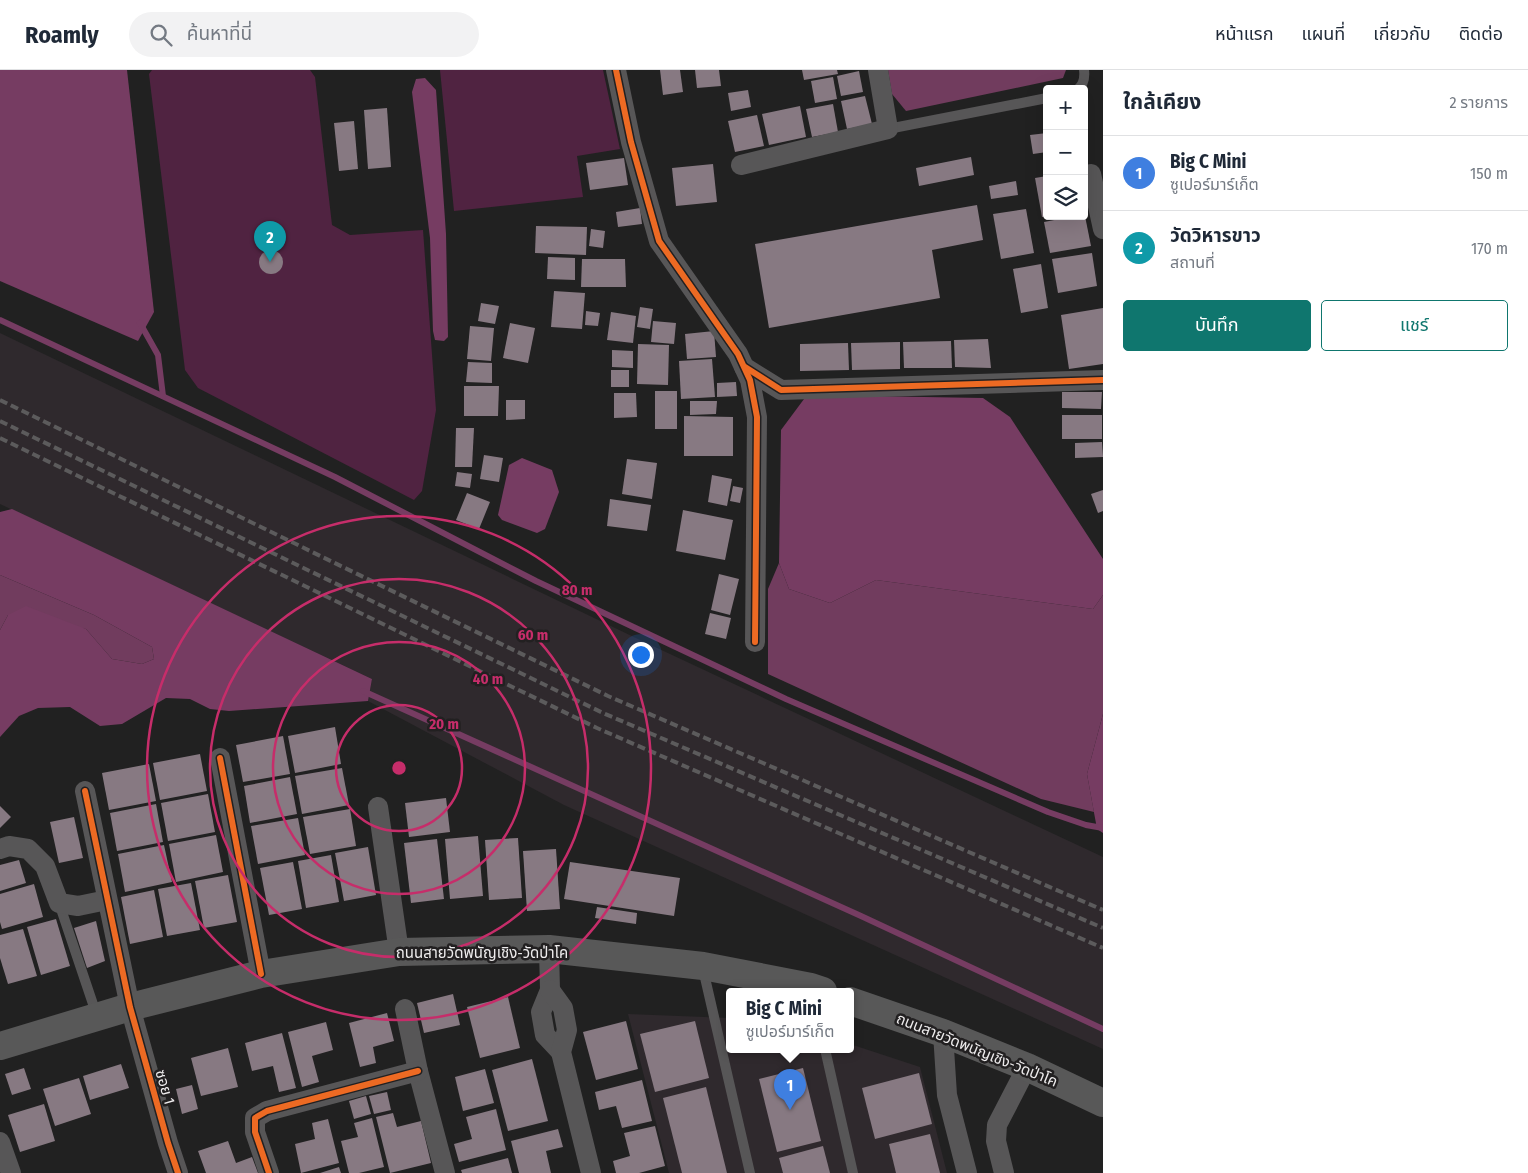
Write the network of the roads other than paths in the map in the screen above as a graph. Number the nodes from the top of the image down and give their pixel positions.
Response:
1 (616, 70) edge
2 (878, 70) edge
3 (1084, 70) edge
4 (1082, 85) edge
5 (1043, 99) edge
6 (888, 129) junction
7 (741, 165) dead end
8 (1092, 174) dead end
9 (1103, 229) edge
10 (744, 367) junction
11 (1103, 380) edge
12 (781, 390) junction
13 (757, 417) junction
14 (755, 642) dead end
15 (220, 758) dead end
16 (85, 791) dead end
17 (378, 807) dead end
18 (0, 849) edge
19 (107, 900) junction
20 (59, 903) junction
21 (549, 949) junction
22 (399, 952) junction
23 (703, 966) junction
24 (261, 974) junction
25 (806, 988) edge
26 (854, 1002) edge
27 (130, 1007) junction
28 (405, 1009) dead end
29 (97, 1017) junction
30 (943, 1033) junction
31 (0, 1046) edge
32 (826, 1053) edge
33 (1027, 1067) junction
34 (418, 1071) junction
35 (1103, 1103) edge
36 (0, 1142) edge
37 (11, 1173) edge
38 (178, 1173) edge
39 (269, 1173) edge
40 (445, 1173) edge
41 (591, 1173) edge
42 (750, 1173) edge
43 (852, 1173) edge
44 (967, 1173) edge
45 (1004, 1173) edge

1 - 10 street
2 - 6 street
3 - 4 lane
5 - 6 lane
6 - 7 street
8 - 9 street
10 - 12 street
10 - 13 street
11 - 12 street
12 - 13 street
13 - 14 street
15 - 24 street
16 - 19 street, ซอย 1
17 - 22 street
18 - 20 street
19 - 20 street
19 - 27 street, ซอย 1
20 - 29 lane
21 - 22 main road, ถนนสายวัดพนัญเชิง-วัดป่าโค
21 - 23 main road, ถนนสายวัดพนัญเชิง-วัดป่าโค
21 - 41 street
22 - 24 main road, ถนนสายวัดพนัญเชิง-วัดป่าโค
23 - 25 main road, ถนนสายวัดพนัญเชิง-วัดป่าโค
23 - 42 lane
24 - 27 main road, ถนนสายวัดพนัญเชิง-วัดป่าโค
26 - 30 main road, ถนนสายวัดพนัญเชิง-วัดป่าโค
27 - 29 main road, ถนนสายวัดพนัญเชิง-วัดป่าโค
27 - 38 street, ซอย 1
28 - 34 street
29 - 31 main road, ถนนสายวัดพนัญเชิง-วัดป่าโค
30 - 33 main road, ถนนสายวัดพนัญเชิง-วัดป่าโค
30 - 44 street
32 - 43 lane
33 - 35 main road, ถนนสายวัดพนัญเชิง-วัดป่าโค
33 - 45 street
34 - 39 street
34 - 40 street
36 - 37 street

